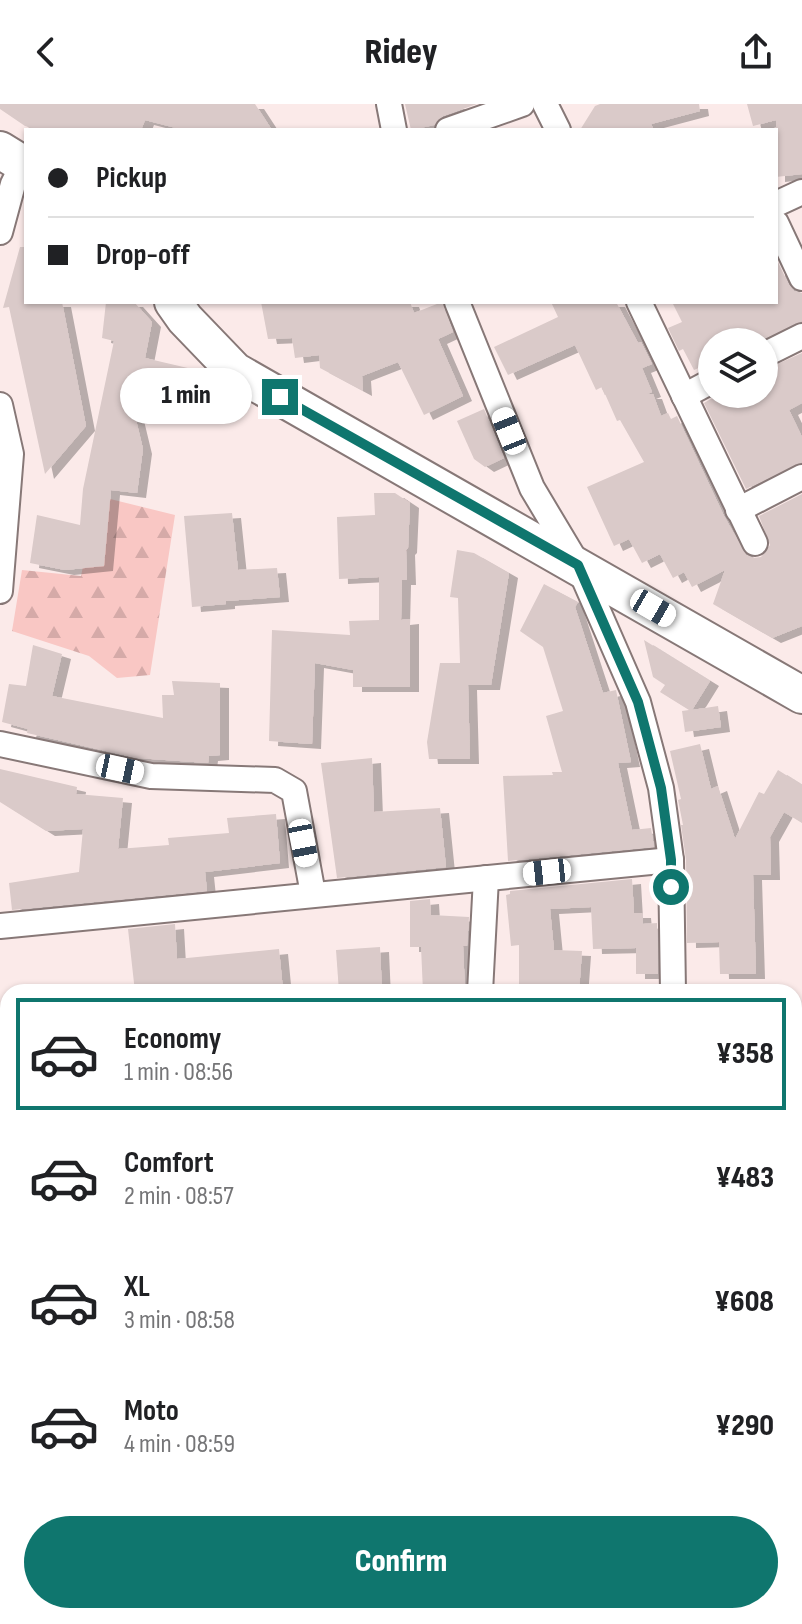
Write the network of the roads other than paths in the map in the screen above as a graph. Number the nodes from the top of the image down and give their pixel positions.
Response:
1 (389, 104) edge
2 (522, 104) edge
3 (545, 104) edge
4 (394, 128) edge
5 (454, 128) edge
6 (557, 128) edge
7 (16, 160) edge
8 (802, 192) edge
9 (778, 203) edge
10 (778, 227) edge
11 (0, 232) edge
12 (802, 278) edge
13 (175, 304) edge
14 (458, 304) edge
15 (640, 304) edge
16 (802, 336) edge
17 (778, 348) edge
18 (698, 388) edge
19 (684, 396) junction
20 (0, 405) edge
21 (802, 477) edge
22 (738, 510) junction
23 (755, 543) dead end
24 (578, 565) junction
25 (0, 591) edge
26 (802, 695) edge
27 (0, 744) edge
28 (671, 860) junction
29 (486, 878) junction
30 (313, 894) junction
31 (0, 926) edge
32 (480, 984) edge
33 (673, 984) edge

1 - 4 street
2 - 5 street
3 - 6 street
7 - 11 street
8 - 9 street
10 - 12 street
13 - 24 street
14 - 24 street
15 - 19 street
16 - 17 street
18 - 19 street
19 - 22 street
20 - 25 street
21 - 22 street
22 - 23 street
24 - 26 street
24 - 28 street
27 - 30 street
28 - 29 street
28 - 33 street
29 - 30 street
29 - 32 street
30 - 31 street

